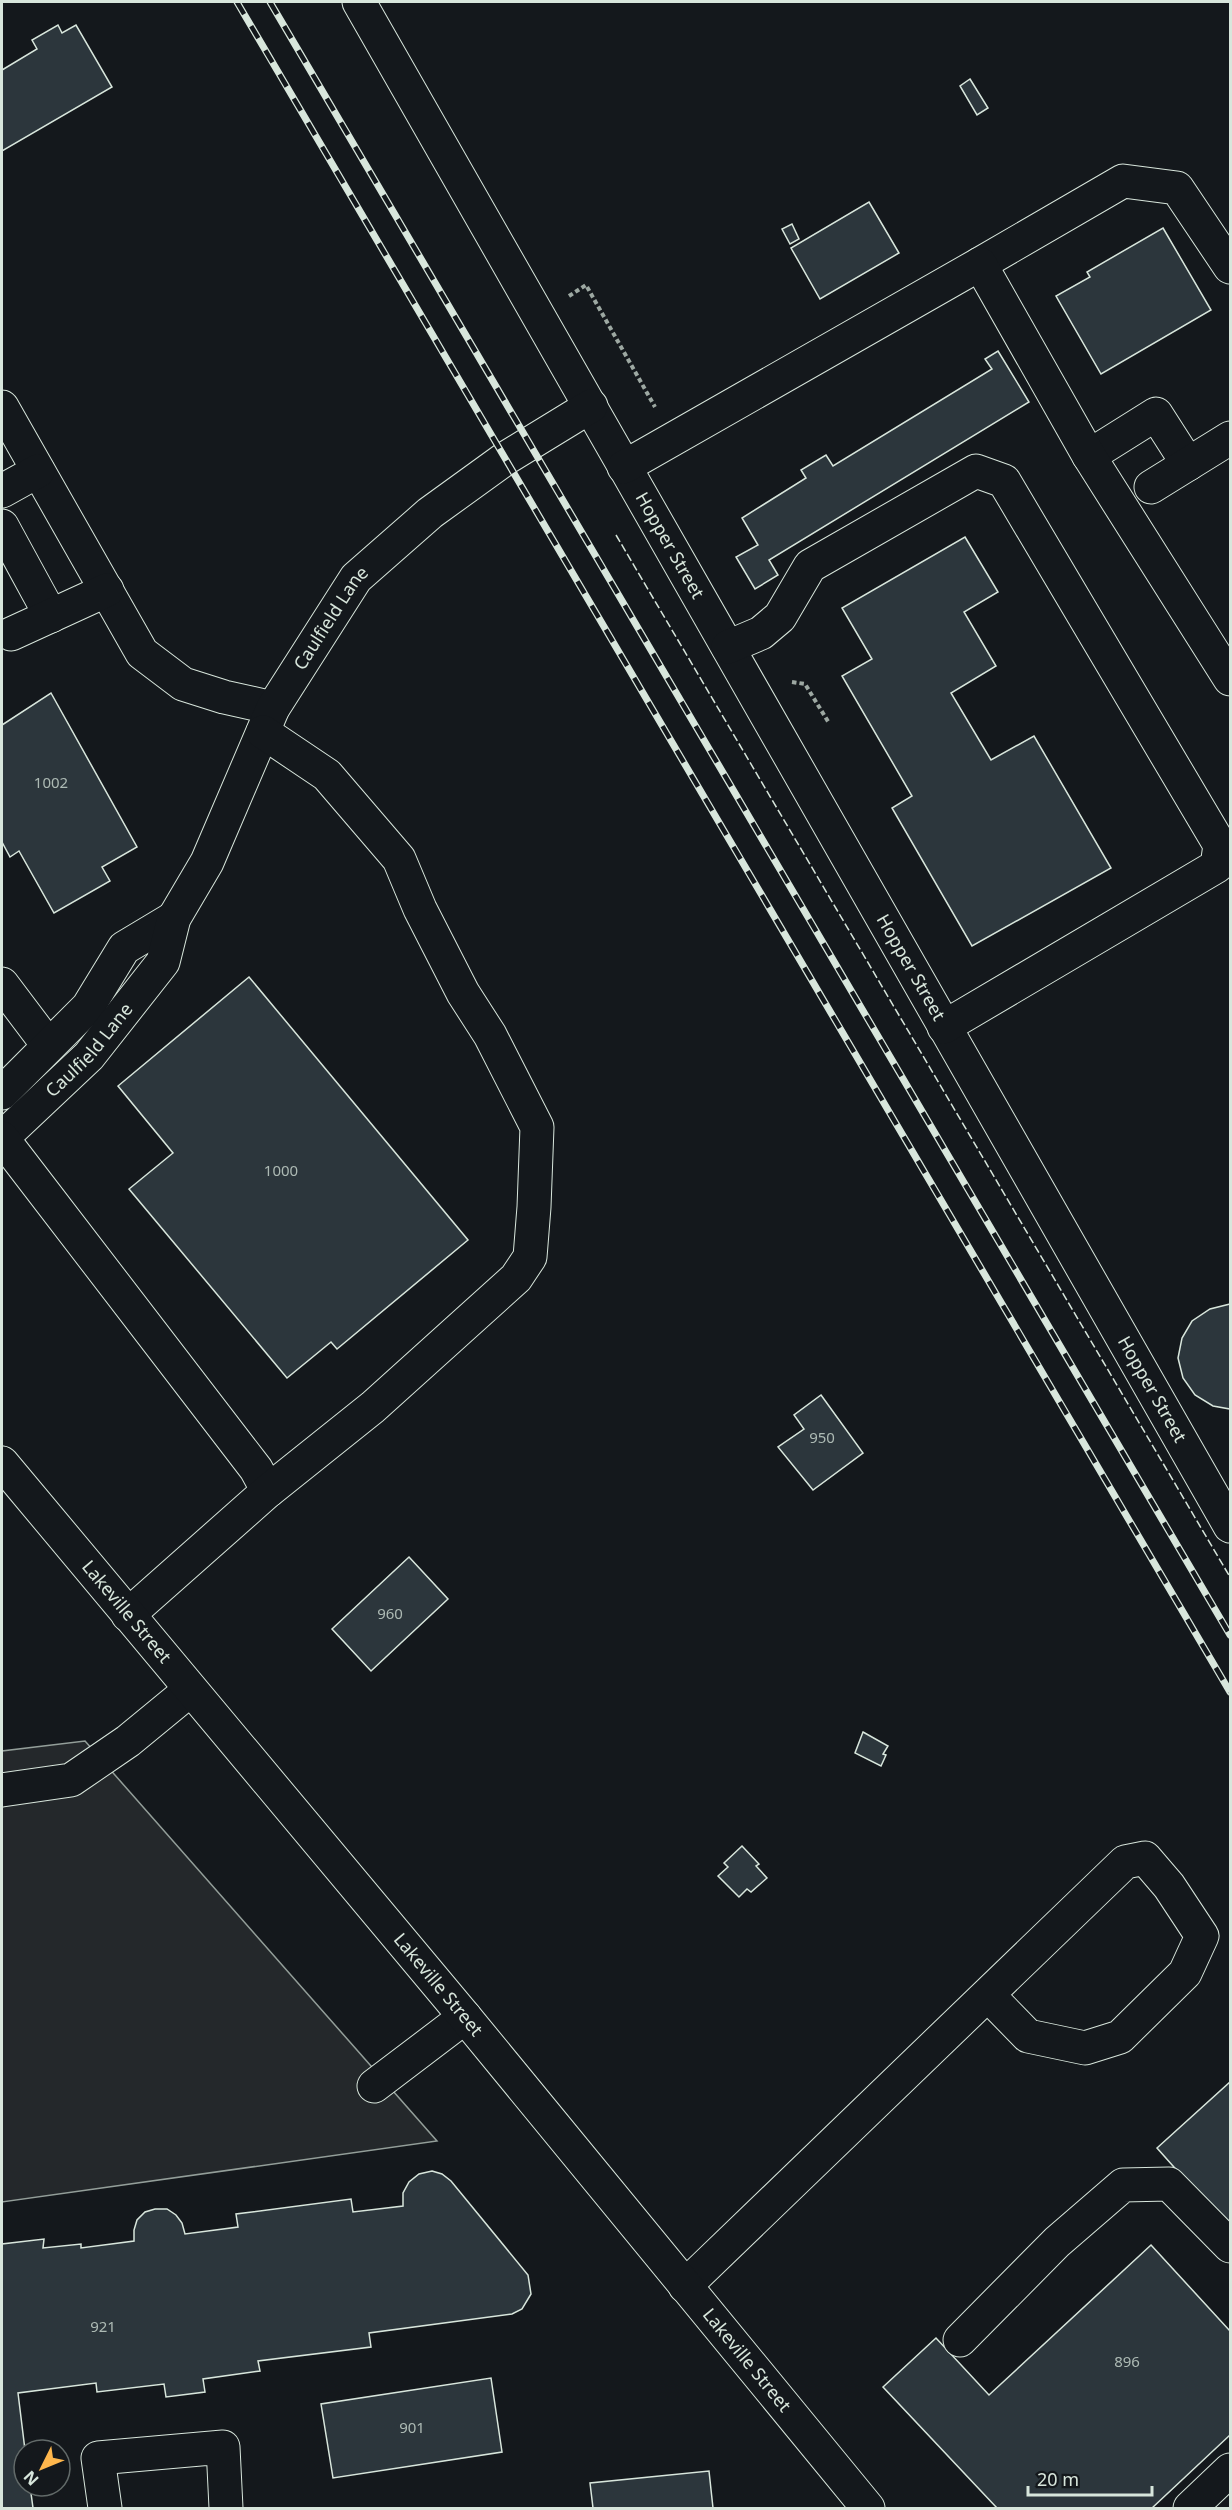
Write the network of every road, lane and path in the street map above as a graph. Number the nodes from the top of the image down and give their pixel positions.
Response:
1 (360, 2) edge
2 (980, 264) junction
3 (1230, 267) edge
4 (591, 406) junction
5 (2, 407) edge
6 (1230, 438) edge
7 (1089, 456) junction
8 (1188, 464) junction
9 (624, 466) junction
10 (38, 471) junction
11 (1151, 487) dead end
12 (2, 490) edge
13 (2, 526) edge
14 (107, 590) junction
15 (51, 616) junction
16 (11, 634) dead end
17 (728, 647) junction
18 (1230, 678) edge
19 (268, 720) junction
20 (174, 918) junction
21 (2, 984) edge
22 (944, 1027) junction
23 (48, 1045) junction
24 (2, 1093) edge
25 (2, 1138) edge
26 (2, 1463) edge
27 (268, 1491) junction
28 (1230, 1526) edge
29 (128, 1615) junction
30 (190, 1690) junction
31 (2, 1790) edge
32 (988, 1995) junction
33 (465, 2017) junction
34 (374, 2086) dead end
35 (1230, 2246) edge
36 (685, 2286) junction
37 (960, 2340) dead end
38 (1230, 2470) edge
39 (105, 2508) edge
40 (226, 2508) edge
41 (868, 2508) edge
42 (1190, 2508) edge

1 - 4 street, Hopper Street
2 - 3 street
2 - 7 street
2 - 9 street
4 - 9 street, Hopper Street
4 - 19 street, Caulfield Lane
5 - 10 street
6 - 8 street
7 - 8 street
7 - 18 street
8 - 11 street
9 - 17 street, Hopper Street
10 - 12 street
10 - 14 street
13 - 15 street
14 - 15 street
14 - 19 street
15 - 16 street
17 - 22 street, Hopper Street
17 - 22 street
19 - 20 street, Caulfield Lane
19 - 27 street
20 - 23 street, Caulfield Lane
20 - 25 street, Caulfield Lane
21 - 23 street
22 - 28 street, Hopper Street
23 - 24 street, Caulfield Lane
25 - 27 street
26 - 29 street, Lakeville Street
27 - 29 street
29 - 30 street, Lakeville Street
30 - 31 street
30 - 33 street, Lakeville Street
32 - 32 street
32 - 36 street
33 - 34 street
33 - 36 street, Lakeville Street
35 - 37 street
36 - 41 street, Lakeville Street
38 - 42 street
39 - 40 street

